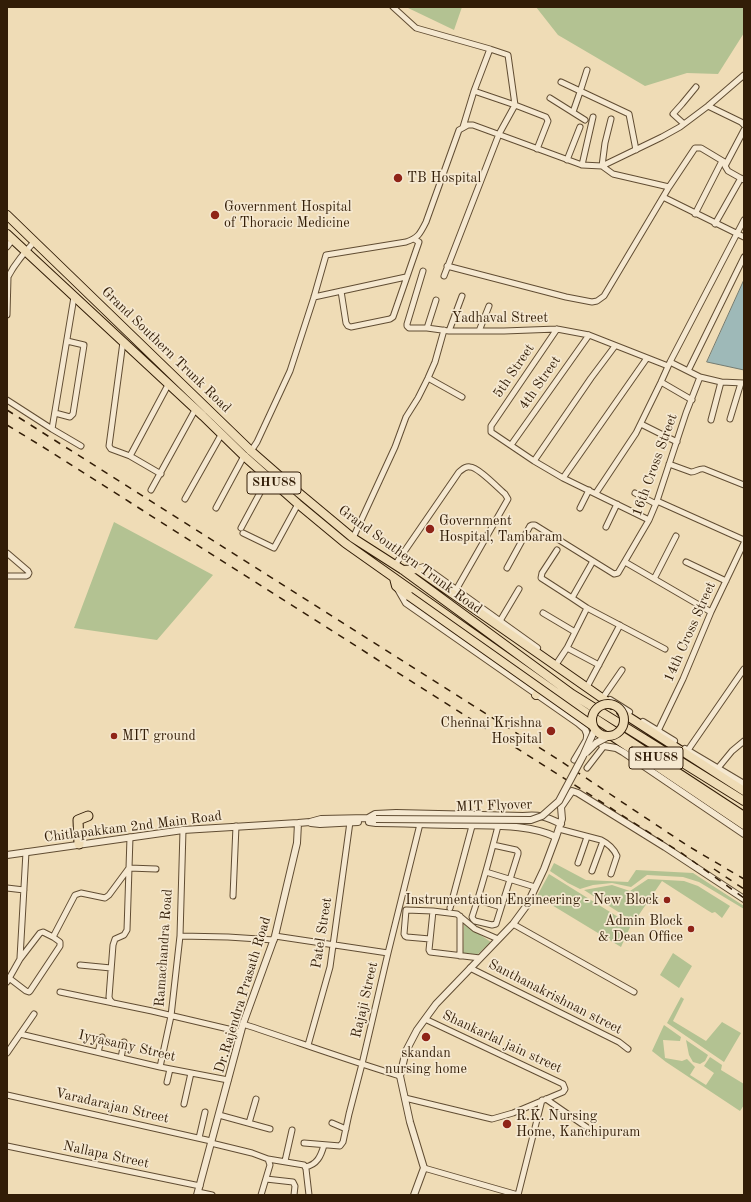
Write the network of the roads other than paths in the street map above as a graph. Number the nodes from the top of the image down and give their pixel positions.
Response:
1 (393, 7) edge
2 (490, 50) junction
3 (587, 70) dead end
4 (744, 75) edge
5 (561, 82) dead end
6 (696, 87) dead end
7 (474, 91) junction
8 (580, 92) junction
9 (550, 98) dead end
10 (515, 105) junction
11 (708, 106) junction
12 (572, 112) junction
13 (593, 117) dead end
14 (611, 119) dead end
15 (585, 120) dead end
16 (684, 124) junction
17 (744, 125) edge
18 (580, 126) dead end
19 (463, 127) junction
20 (744, 130) edge
21 (499, 134) junction
22 (537, 148) junction
23 (636, 150) junction
24 (567, 160) junction
25 (724, 162) junction
26 (582, 165) junction
27 (602, 166) junction
28 (742, 179) edge
29 (669, 187) junction
30 (663, 197) junction
31 (695, 214) junction
32 (7, 215) edge
33 (744, 220) edge
34 (715, 224) junction
35 (737, 234) junction
36 (10, 236) edge
37 (744, 237) edge
38 (414, 239) junction
39 (35, 241) junction
40 (7, 247) edge
41 (25, 251) junction
42 (744, 258) edge
43 (447, 266) junction
44 (423, 271) dead end
45 (444, 276) dead end
46 (406, 277) junction
47 (341, 291) junction
48 (314, 296) junction
49 (462, 296) dead end
50 (74, 297) junction
51 (436, 300) dead end
52 (489, 306) dead end
53 (7, 315) edge
54 (427, 328) junction
55 (557, 329) junction
56 (446, 330) junction
57 (479, 331) junction
58 (589, 336) junction
59 (67, 341) junction
60 (123, 342) junction
61 (615, 346) junction
62 (647, 358) junction
63 (669, 364) junction
64 (688, 371) junction
65 (700, 377) junction
66 (428, 378) junction
67 (662, 382) junction
68 (721, 382) junction
69 (742, 383) edge
70 (168, 385) junction
71 (462, 397) dead end
72 (7, 400) edge
73 (692, 400) junction
74 (195, 410) junction
75 (55, 413) junction
76 (730, 419) dead end
77 (711, 420) dead end
78 (643, 425) dead end
79 (52, 429) junction
80 (222, 435) junction
81 (677, 442) junction
82 (511, 445) junction
83 (81, 446) dead end
84 (251, 451) junction
85 (130, 456) junction
86 (244, 456) junction
87 (534, 461) junction
88 (669, 464) junction
89 (161, 474) junction
90 (268, 478) junction
91 (563, 478) junction
92 (744, 485) edge
93 (151, 490) dead end
94 (589, 490) junction
95 (596, 493) junction
96 (635, 493) dead end
97 (185, 499) dead end
98 (657, 502) junction
99 (298, 504) junction
100 (617, 504) junction
101 (216, 508) dead end
102 (580, 508) dead end
103 (649, 520) junction
104 (606, 527) dead end
105 (676, 536) dead end
106 (353, 538) junction
107 (744, 540) edge
108 (744, 543) edge
109 (557, 550) dead end
110 (7, 553) edge
111 (592, 561) junction
112 (625, 562) junction
113 (686, 562) dead end
114 (395, 565) junction
115 (507, 568) dead end
116 (403, 570) junction
117 (419, 570) junction
118 (7, 576) edge
119 (654, 579) junction
120 (726, 581) junction
121 (395, 582) junction
122 (519, 589) dead end
123 (456, 590) junction
124 (572, 598) junction
125 (587, 608) junction
126 (711, 612) junction
127 (543, 613) dead end
128 (500, 621) junction
129 (620, 625) junction
130 (575, 632) junction
131 (567, 648) junction
132 (665, 650) dead end
133 (557, 663) junction
134 (599, 666) junction
135 (744, 669) edge
136 (622, 670) dead end
137 (544, 684) junction
138 (588, 685) junction
139 (536, 695) junction
140 (604, 696) junction
141 (612, 705) junction
142 (621, 712) junction
143 (594, 728) junction
144 (658, 731) junction
145 (587, 734) junction
146 (610, 736) junction
147 (744, 741) edge
148 (604, 746) junction
149 (688, 750) junction
150 (583, 756) junction
151 (574, 760) dead end
152 (587, 768) dead end
153 (718, 768) junction
154 (743, 780) edge
155 (744, 791) edge
156 (744, 801) edge
157 (88, 816) dead end
158 (744, 816) edge
159 (371, 819) junction
160 (310, 822) junction
161 (350, 822) junction
162 (298, 824) junction
163 (420, 824) junction
164 (561, 824) junction
165 (744, 825) edge
166 (236, 826) junction
167 (472, 826) junction
168 (498, 826) junction
169 (183, 830) junction
170 (744, 834) edge
171 (587, 836) junction
172 (130, 837) junction
173 (556, 837) junction
174 (603, 841) junction
175 (79, 844) junction
176 (493, 845) junction
177 (26, 852) junction
178 (7, 855) edge
179 (578, 864) dead end
180 (129, 868) junction
181 (156, 869) dead end
182 (592, 871) dead end
183 (486, 872) junction
184 (611, 874) dead end
185 (510, 879) junction
186 (7, 888) edge
187 (535, 888) junction
188 (24, 890) junction
189 (233, 896) dead end
190 (744, 899) edge
191 (478, 900) junction
192 (501, 907) junction
193 (450, 908) dead end
194 (433, 911) junction
195 (460, 916) junction
196 (513, 924) junction
197 (180, 936) junction
198 (53, 937) junction
199 (274, 938) junction
200 (430, 939) junction
201 (498, 939) junction
202 (334, 945) junction
203 (388, 953) junction
204 (460, 956) junction
205 (480, 958) junction
206 (20, 960) junction
207 (80, 965) dead end
208 (111, 968) junction
209 (470, 968) junction
210 (8, 980) edge
211 (60, 992) dead end
212 (634, 992) dead end
213 (113, 1003) junction
214 (34, 1014) dead end
215 (171, 1016) junction
216 (425, 1019) junction
217 (243, 1024) junction
218 (241, 1032) junction
219 (20, 1034) junction
220 (102, 1037) dead end
221 (124, 1042) dead end
222 (308, 1045) junction
223 (628, 1049) dead end
224 (98, 1052) junction
225 (7, 1053) edge
226 (121, 1058) junction
227 (362, 1064) junction
228 (160, 1067) junction
229 (170, 1069) junction
230 (191, 1073) junction
231 (400, 1076) junction
232 (228, 1080) junction
233 (167, 1082) dead end
234 (7, 1095) edge
235 (256, 1098) dead end
236 (405, 1098) junction
237 (544, 1100) junction
238 (184, 1104) dead end
239 (205, 1112) dead end
240 (219, 1115) junction
241 (250, 1123) junction
242 (332, 1123) dead end
243 (270, 1129) dead end
244 (346, 1129) junction
245 (292, 1130) dead end
246 (595, 1133) dead end
247 (199, 1138) junction
248 (211, 1142) junction
249 (304, 1143) dead end
250 (324, 1144) junction
251 (7, 1146) edge
252 (268, 1159) junction
253 (286, 1161) junction
254 (305, 1167) junction
255 (424, 1168) junction
256 (266, 1180) junction
257 (199, 1191) edge
258 (212, 1195) edge
259 (261, 1195) edge
260 (294, 1195) edge
261 (309, 1195) edge
262 (414, 1195) edge
263 (518, 1195) edge

1 - 2 street
2 - 7 street
2 - 10 street
3 - 8 street
4 - 11 street
5 - 8 street
6 - 16 street
7 - 10 street
7 - 19 street
8 - 12 street
8 - 23 street
9 - 12 street
10 - 21 street
10 - 22 street
11 - 16 street
11 - 17 street
12 - 15 street
13 - 26 street
14 - 27 street
16 - 23 street
18 - 24 street
19 - 21 street
19 - 38 street
20 - 25 street
21 - 22 street
21 - 43 street
22 - 24 street
23 - 27 street
24 - 26 street
25 - 28 street
25 - 29 street
25 - 31 street
26 - 27 street
27 - 29 street
28 - 34 street
29 - 30 street
30 - 31 street
30 - 43 street
31 - 34 street
32 - 39 main road, Grand Southern Trunk Road / SHU88
33 - 35 street
34 - 35 street
35 - 37 street
35 - 63 street
36 - 40 street
36 - 41 main road, Grand Southern Trunk Road / SHU88
38 - 46 street
38 - 48 street
39 - 41 street
39 - 84 main road, Grand Southern Trunk Road / SHU88
41 - 50 main road, Grand Southern Trunk Road / SHU88
41 - 53 street
42 - 64 street
43 - 45 street
44 - 54 street, Yadhaval Street
46 - 47 street
46 - 47 street
47 - 48 street
48 - 84 street
49 - 56 street
50 - 59 street
50 - 60 main road, Grand Southern Trunk Road / SHU88
51 - 54 street
52 - 57 street
54 - 56 street, Yadhaval Street
55 - 57 street, Yadhaval Street
55 - 58 street, Yadhaval Street
55 - 82 street, 5th Street
56 - 57 street, Yadhaval Street
56 - 66 street
58 - 61 street, Yadhaval Street
58 - 82 street, 4th Street
59 - 75 street
59 - 75 street
60 - 70 main road, Grand Southern Trunk Road / SHU88
60 - 85 street
61 - 62 street, Yadhaval Street
61 - 87 street
62 - 63 street, Yadhaval Street
62 - 91 street
63 - 64 street, Yadhaval Street
63 - 67 street
64 - 65 street, Yadhaval Street
65 - 68 street
65 - 73 street, 16th Cross Street
66 - 71 street
66 - 106 street
67 - 73 street
67 - 95 street
68 - 69 street
68 - 77 street
69 - 76 street
70 - 74 main road, Grand Southern Trunk Road / SHU88
70 - 85 street
72 - 79 street
73 - 81 street, 16th Cross Street
74 - 80 main road, Grand Southern Trunk Road / SHU88
74 - 89 street
75 - 79 street
78 - 81 street
79 - 83 street
80 - 86 main road, Grand Southern Trunk Road / SHU88
80 - 97 street
81 - 88 street, 16th Cross Street
82 - 87 street
84 - 106 main road, Grand Southern Trunk Road / SHU88
85 - 89 street
86 - 90 main road, Grand Southern Trunk Road / SHU88
86 - 101 street
87 - 91 street
88 - 92 street
88 - 98 street, 16th Cross Street
89 - 93 street
90 - 99 main road, Grand Southern Trunk Road / SHU88
90 - 99 street
91 - 94 street
94 - 95 street
94 - 102 street
95 - 100 street
96 - 98 street
98 - 103 street, 16th Cross Street
98 - 107 street
99 - 121 main road, Grand Southern Trunk Road / SHU88
100 - 103 street
100 - 104 street
103 - 112 street, 16th Cross Street
105 - 119 street
106 - 114 main road, Grand Southern Trunk Road / SHU88
108 - 120 street, 14th Cross Street
109 - 124 street
110 - 118 street
111 - 112 street, 16th Cross Street
111 - 115 street, 16th Cross Street
111 - 124 street
112 - 119 street
113 - 120 street
114 - 116 main road, Grand Southern Trunk Road / SHU88
114 - 123 street
116 - 117 main road
116 - 156 main road, Grand Southern Trunk Road / SHU88
117 - 123 street
117 - 141 main road
119 - 126 street
120 - 126 street, 14th Cross Street
121 - 137 main road, Grand Southern Trunk Road / SHU88
121 - 139 street
121 - 143 main road, bridge
122 - 128 street
123 - 128 street
124 - 125 street
125 - 129 street
125 - 130 street
126 - 144 street, 14th Cross Street
127 - 130 street
128 - 133 street
129 - 132 street
129 - 134 street
130 - 131 street
131 - 133 street
131 - 134 street
133 - 138 street
134 - 138 street
135 - 149 street
136 - 140 street
137 - 139 main road
137 - 158 main road, Grand Southern Trunk Road / SHU88
138 - 140 street
139 - 145 street
140 - 144 street
141 - 142 main road, bridge
141 - 143 main road, bridge
142 - 146 main road, bridge
142 - 155 main road
143 - 146 main road, bridge
143 - 150 street, MIT Flyover, bridge
144 - 149 street
145 - 148 street
145 - 151 street
146 - 150 street, MIT Flyover, bridge
146 - 165 main road
147 - 153 street
148 - 152 street
148 - 170 street
149 - 153 street
150 - 159 street, MIT Flyover, bridge
153 - 154 street
157 - 175 highway
159 - 160 street
159 - 161 street
159 - 163 street
159 - 164 street
160 - 161 street
160 - 162 street, Chitlapakkam 2nd Main Road
161 - 202 street, Patel Street
162 - 166 street, Chitlapakkam 2nd Main Road
162 - 199 street, Dr.Rajendra Prasath Road
163 - 167 street
163 - 203 street, Rajaji Street
164 - 171 street
164 - 173 street
164 - 190 street
166 - 169 street, Chitlapakkam 2nd Main Road
166 - 189 street
167 - 168 street
167 - 193 street
168 - 173 street
168 - 176 street
169 - 172 street, Chitlapakkam 2nd Main Road
169 - 197 street, Ramachandra Road
171 - 174 street
171 - 179 street
172 - 175 street, Chitlapakkam 2nd Main Road
172 - 180 street
173 - 187 street
174 - 182 street
174 - 184 street
175 - 177 street, Chitlapakkam 2nd Main Road
176 - 183 street
176 - 185 street
177 - 178 street, Chitlapakkam 2nd Main Road
177 - 188 street
180 - 181 street
180 - 198 street
180 - 208 street
183 - 185 street
183 - 191 street
185 - 187 street
185 - 192 street
186 - 188 street
187 - 196 street
188 - 206 street
191 - 192 street
191 - 192 street
194 - 195 street
194 - 200 street
194 - 200 street
195 - 201 street
195 - 204 street
196 - 201 street
196 - 212 street
197 - 199 street
197 - 215 street, Ramachandra Road
198 - 206 street
198 - 210 street
199 - 202 street
199 - 217 street, Dr.Rajendra Prasath Road
200 - 204 street
201 - 205 street
202 - 203 street
202 - 222 street, Patel Street
203 - 227 street, Rajaji Street
204 - 205 street
205 - 209 street
206 - 210 street
207 - 208 street
208 - 213 street
209 - 216 street
209 - 223 street, Santhanakrishnan street
211 - 213 street
213 - 215 street
214 - 219 street
215 - 218 street
215 - 228 street, Ramachandra Road
216 - 231 street
216 - 237 street, Shankarlal jain street
217 - 218 street, Dr.Rajendra Prasath Road
217 - 222 street
218 - 232 street, Dr.Rajendra Prasath Road
219 - 224 street, Iyyasamy Street
219 - 225 street
220 - 224 street
221 - 226 street
222 - 227 street
224 - 226 street, Iyyasamy Street
226 - 228 street, Iyyasamy Street
227 - 231 street
227 - 244 street, Rajaji Street
228 - 229 street, Iyyasamy Street
229 - 230 street, Iyyasamy Street
229 - 233 street
230 - 232 street, Iyyasamy Street
230 - 238 street
231 - 236 street
232 - 240 street, Dr.Rajendra Prasath Road
234 - 247 street, Varadarajan Street
235 - 241 street
236 - 237 street
236 - 255 street
237 - 246 street
237 - 263 street
239 - 247 street
240 - 241 street
240 - 248 street, Dr.Rajendra Prasath Road
241 - 243 street
242 - 244 street
244 - 250 street, Rajaji Street
245 - 253 street
247 - 248 street, Varadarajan Street
248 - 252 street, Varadarajan Street
248 - 257 street, Dr.Rajendra Prasath Road
249 - 250 street, Rajaji Street
250 - 254 street
251 - 257 street, Nallapa Street
252 - 253 street, Varadarajan Street
252 - 256 street
253 - 254 street, Varadarajan Street
254 - 261 street
255 - 262 street
255 - 263 street
256 - 259 street
256 - 260 street
257 - 258 street, Nallapa Street

